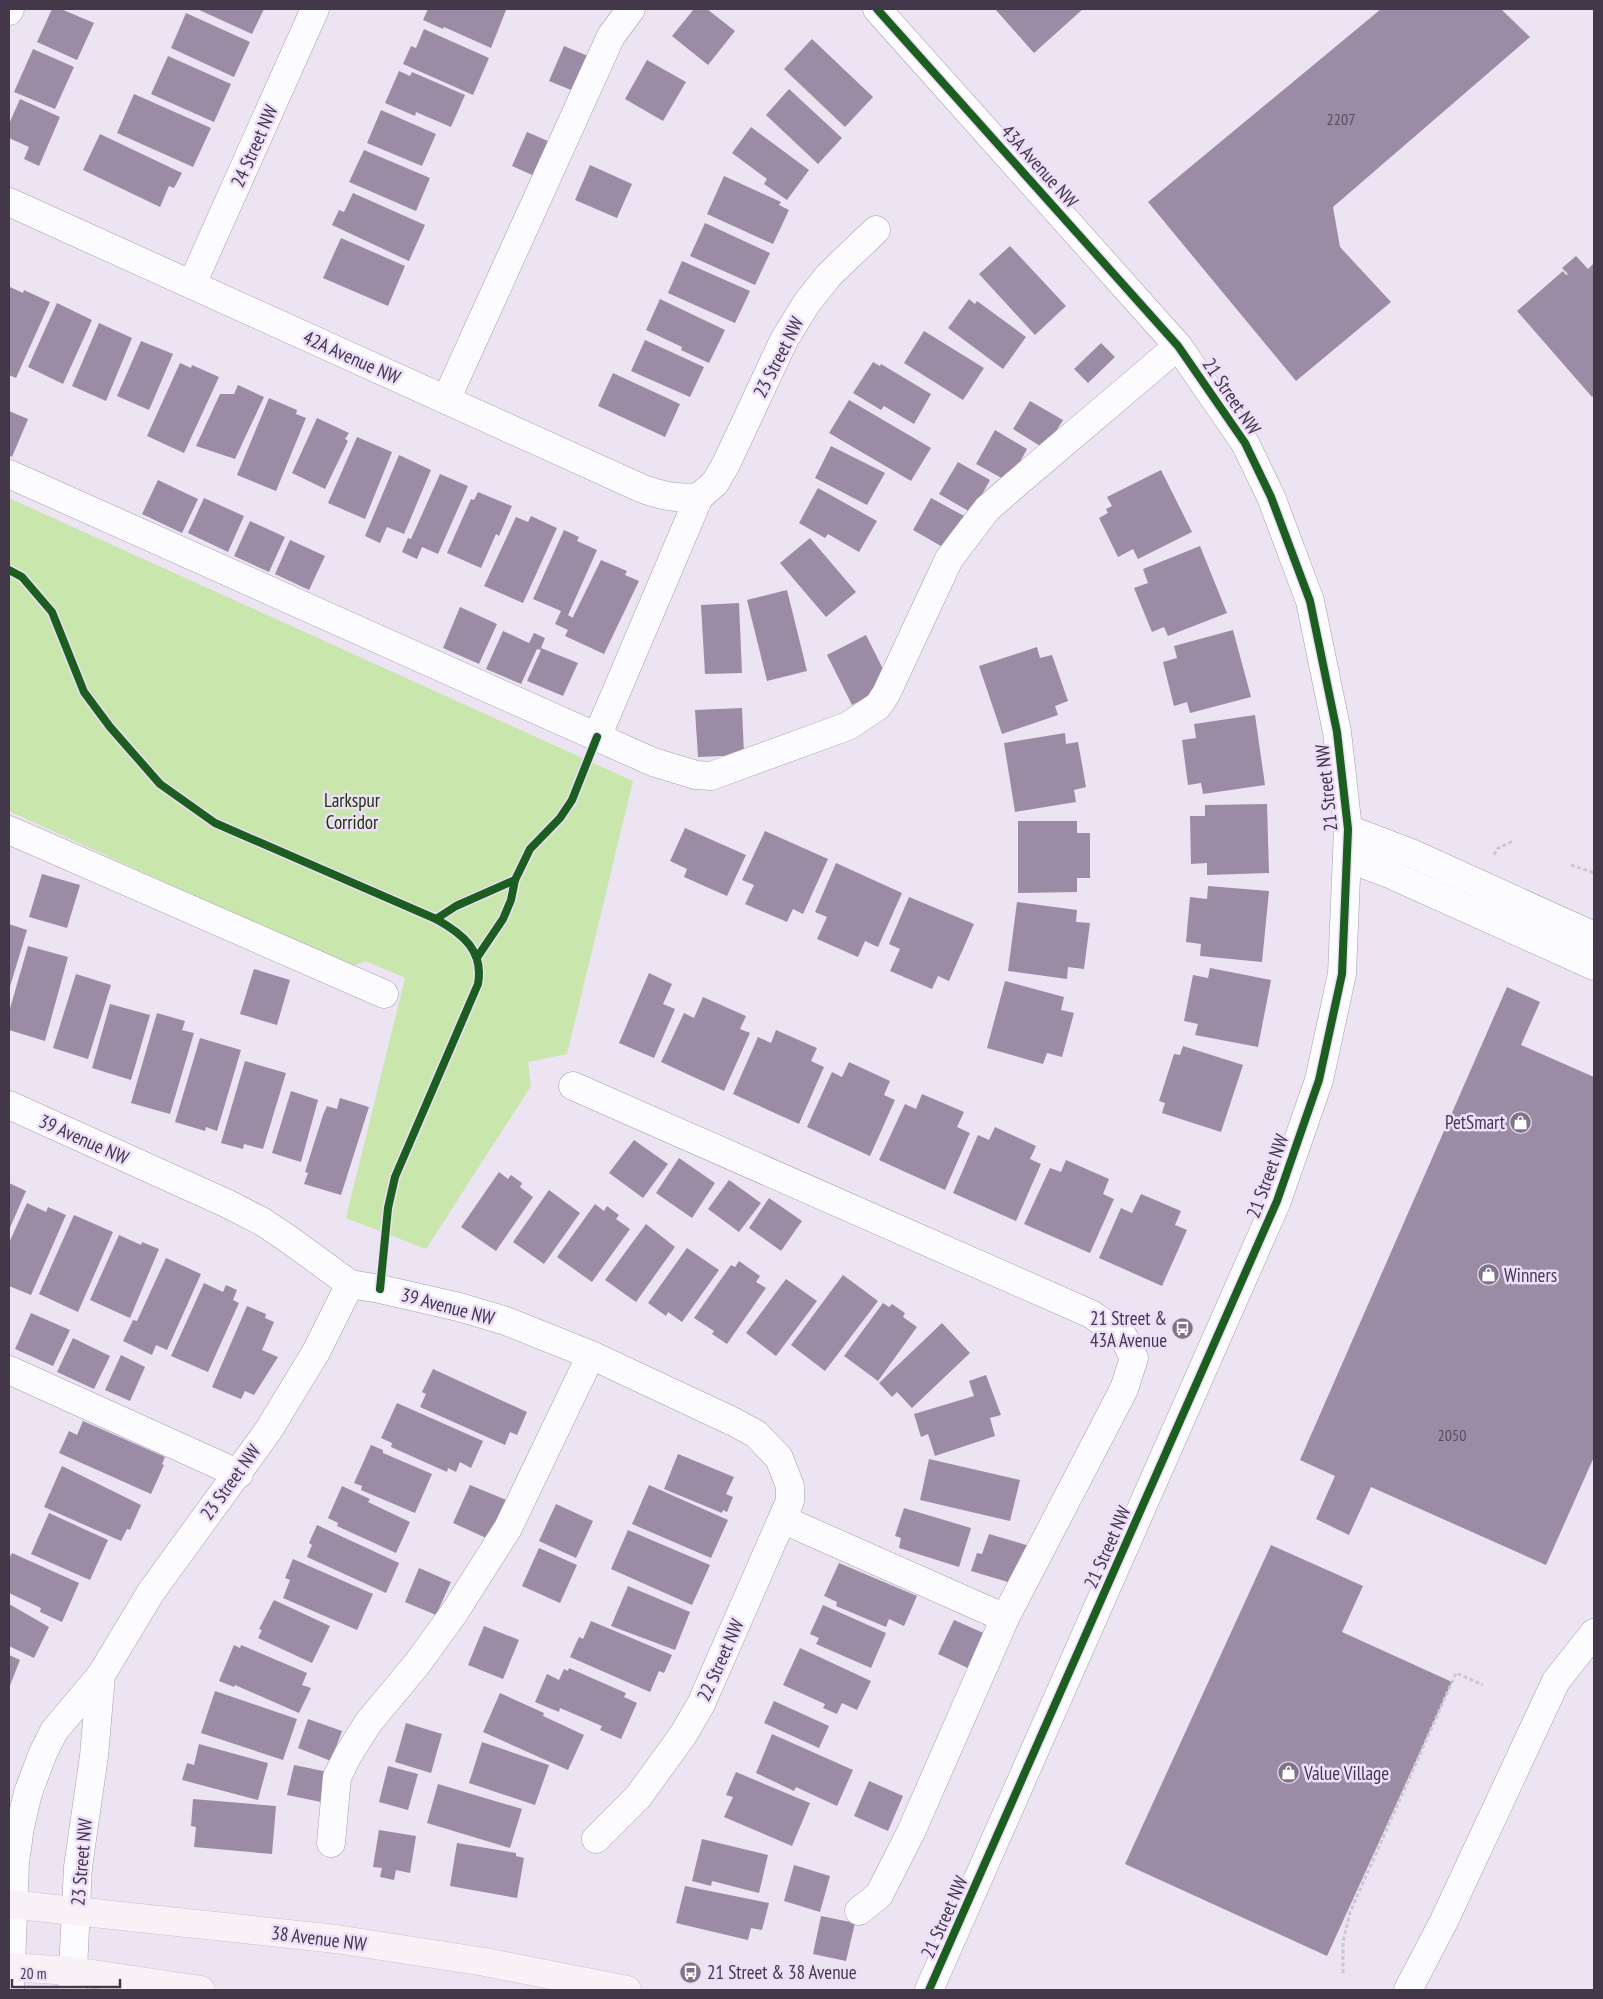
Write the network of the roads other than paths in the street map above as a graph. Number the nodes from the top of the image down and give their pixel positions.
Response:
1 (315, 9) edge
2 (631, 9) edge
3 (877, 9) edge
4 (9, 202) edge
5 (876, 230) dead end
6 (192, 284) junction
7 (1178, 346) junction
8 (446, 400) junction
9 (9, 474) edge
10 (699, 497) junction
11 (597, 737) junction
12 (1348, 829) junction
13 (9, 830) edge
14 (1347, 858) junction
15 (1594, 936) edge
16 (1594, 966) edge
17 (384, 994) dead end
18 (573, 1086) dead end
19 (9, 1105) edge
20 (350, 1284) junction
21 (591, 1355) junction
22 (9, 1370) edge
23 (779, 1458) joint
24 (239, 1474) junction
25 (784, 1520) junction
26 (1005, 1618) junction
27 (1594, 1633) edge
28 (101, 1675) junction
29 (596, 1839) dead end
30 (331, 1844) dead end
31 (11, 1904) edge
32 (77, 1911) junction
33 (859, 1911) dead end
34 (10, 1975) edge
35 (72, 1981) edge
36 (201, 1990) edge
37 (626, 1990) edge
38 (929, 1990) edge
39 (1408, 1990) edge

1 - 6 street, 24 Street NW
2 - 8 street
3 - 7 street, 43A Avenue NW
4 - 6 street, 42A Avenue NW
5 - 10 street, 23 Street NW
6 - 8 street, 42A Avenue NW
7 - 11 street
7 - 12 street, 21 Street NW
8 - 10 street, 42A Avenue NW
9 - 11 street
10 - 11 street
12 - 14 street, 21 Street NW
12 - 15 street
13 - 17 street
14 - 16 street
14 - 38 street, 21 Street NW
18 - 26 street
19 - 20 street, 39 Avenue NW
20 - 21 street, 39 Avenue NW
20 - 24 street, 23 Street NW
21 - 23 street, 39 Avenue NW
21 - 30 street
22 - 24 street
23 - 25 street, 22 Street NW
24 - 28 street, 23 Street NW
25 - 26 street
25 - 29 street, 22 Street NW
26 - 33 street
27 - 39 street
28 - 31 street, 23 Street NW
28 - 32 street, 23 Street NW
31 - 32 main road, 38 Avenue NW
31 - 34 street, 23 Street NW
32 - 35 street, 23 Street NW
32 - 37 main road, 38 Avenue NW
34 - 35 main road
35 - 36 main road

